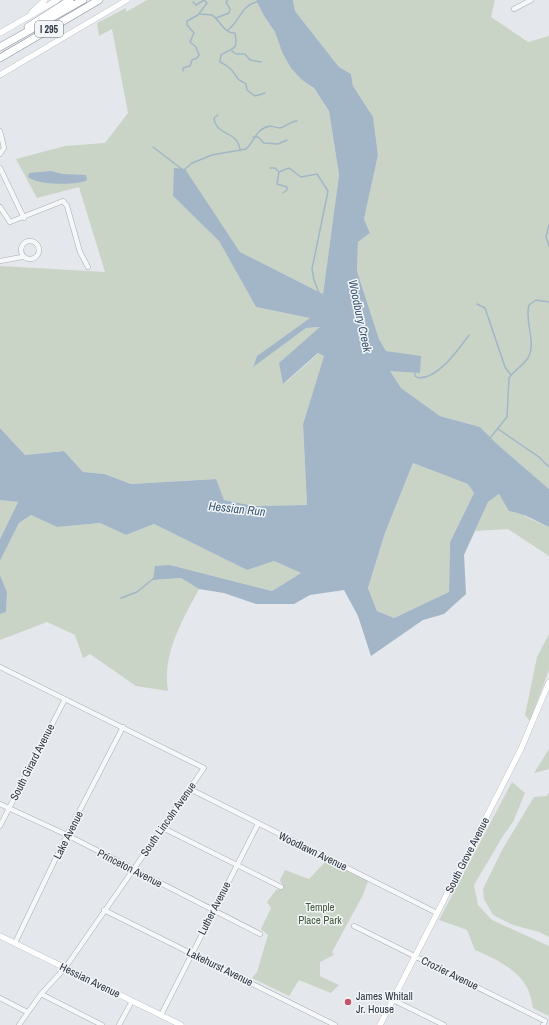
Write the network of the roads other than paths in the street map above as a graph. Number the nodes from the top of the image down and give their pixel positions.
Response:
1 (45, 0) edge
2 (57, 0) edge
3 (70, 0) edge
4 (83, 0) edge
5 (99, 0) edge
6 (127, 0) edge
7 (531, 0) edge
8 (514, 9) dead end
9 (26, 17) junction
10 (0, 33) edge
11 (0, 43) edge
12 (0, 47) edge
13 (0, 58) edge
14 (0, 75) edge
15 (0, 131) edge
16 (0, 154) edge
17 (0, 168) edge
18 (0, 207) edge
19 (24, 218) junction
20 (22, 257) junction
21 (0, 260) edge
22 (88, 267) dead end
23 (0, 667) edge
24 (549, 682) edge
25 (65, 699) junction
26 (123, 727) junction
27 (190, 789) junction
28 (0, 804) edge
29 (8, 808) junction
30 (258, 824) junction
31 (0, 826) edge
32 (161, 827) junction
33 (67, 835) junction
34 (235, 865) junction
35 (133, 869) junction
36 (281, 887) dead end
37 (104, 910) junction
38 (214, 911) junction
39 (437, 913) junction
40 (354, 926) dead end
41 (260, 934) dead end
42 (0, 936) edge
43 (15, 943) junction
44 (192, 952) junction
45 (415, 956) junction
46 (65, 968) junction
47 (41, 994) junction
48 (0, 998) edge
49 (392, 1000) junction
50 (132, 1001) junction
51 (27, 1012) junction
52 (161, 1015) junction
53 (20, 1023) edge
54 (544, 1023) edge
55 (27, 1025) edge
56 (102, 1025) edge
57 (120, 1025) edge
58 (181, 1025) edge
59 (335, 1025) edge
60 (380, 1025) edge
61 (444, 1025) edge

1 - 9 main road
2 - 9 main road
3 - 11 highway
4 - 12 highway, I 295
5 - 13 highway, I 295
6 - 14 main road
7 - 8 street
9 - 10 main road
15 - 16 street
17 - 19 street
18 - 19 street
19 - 22 street
20 - 20 street
20 - 21 street
23 - 25 street
24 - 39 main road, South Grove Avenue
25 - 26 street
25 - 29 street, South Girard Avenue
26 - 27 street, South Lincoln Avenue
26 - 33 street, Lake Avenue
27 - 30 street, Woodlawn Avenue
27 - 32 street, South Lincoln Avenue
28 - 29 street, Princeton Avenue
29 - 31 street, South Girard Avenue
29 - 33 street, Princeton Avenue
30 - 34 street, Luther Avenue
30 - 39 street, Woodlawn Avenue
32 - 34 street
32 - 35 street, South Lincoln Avenue
33 - 35 street, Princeton Avenue
33 - 43 street, Lake Avenue
34 - 36 street
34 - 38 street, Luther Avenue
35 - 37 street, South Lincoln Avenue
35 - 38 street, Princeton Avenue
37 - 44 street, Lakehurst Avenue
37 - 46 street, South Lincoln Avenue
38 - 41 street, Princeton Avenue
38 - 44 street, Luther Avenue
39 - 45 main road, South Grove Avenue
40 - 45 street, Crozier Avenue
42 - 43 main road, Hessian Avenue
43 - 46 main road, Hessian Avenue
44 - 52 street, Luther Avenue
44 - 59 street, Lakehurst Avenue
45 - 49 main road, South Grove Avenue
45 - 54 street, Crozier Avenue
46 - 47 street, South Lincoln Avenue
46 - 50 main road, Hessian Avenue
47 - 51 street, South Lincoln Avenue
47 - 56 street
48 - 51 street
49 - 60 main road, South Grove Avenue
49 - 61 street
50 - 52 main road, Hessian Avenue
50 - 57 street
51 - 53 street, South Lincoln Avenue
52 - 58 main road, Hessian Avenue
53 - 55 street

